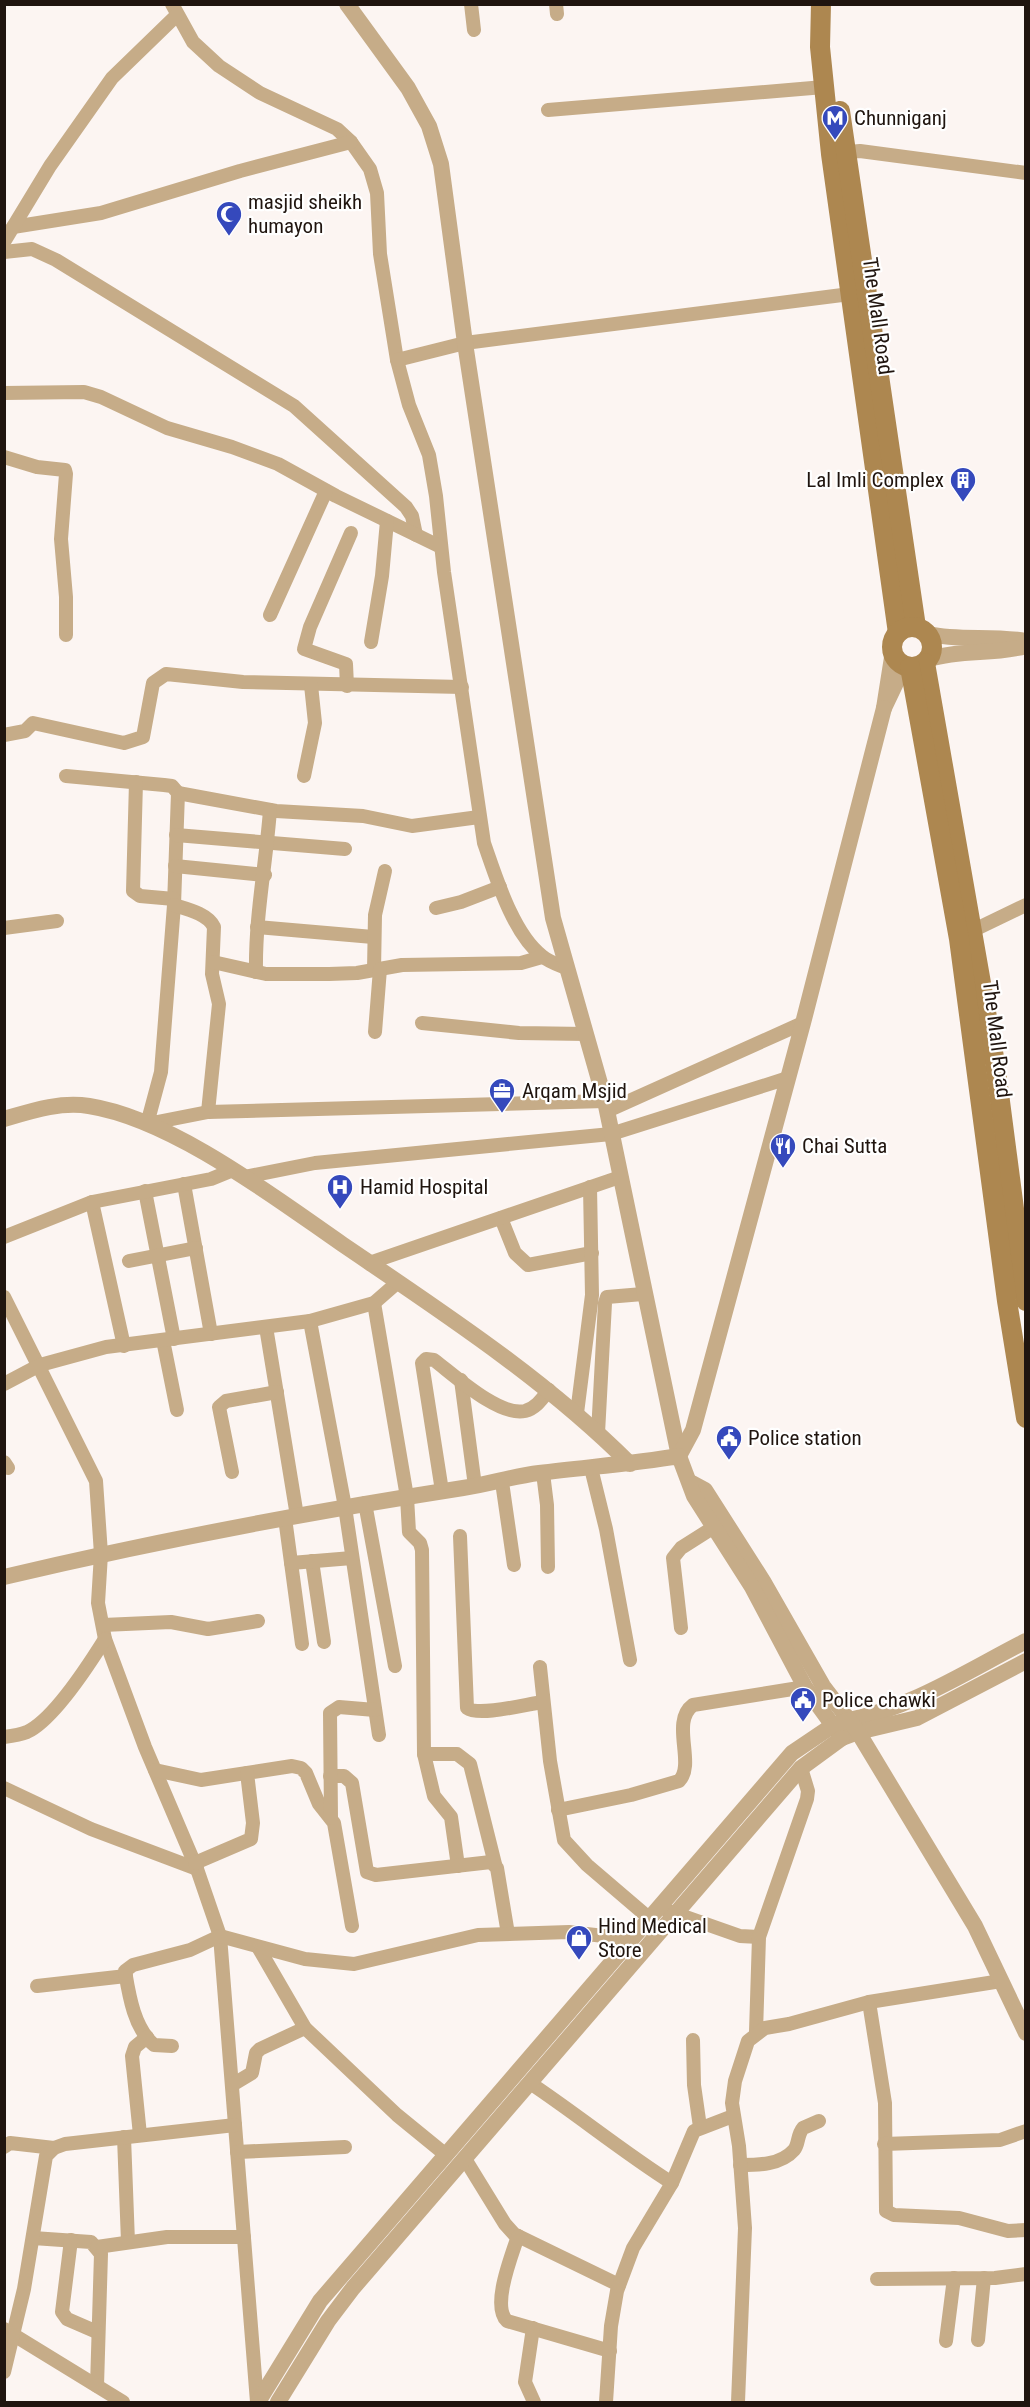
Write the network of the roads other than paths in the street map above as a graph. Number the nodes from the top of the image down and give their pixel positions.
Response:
1 (347, 4) edge
2 (471, 4) edge
3 (821, 4) edge
4 (833, 4) edge
5 (175, 10) edge
6 (474, 30) dead end
7 (824, 87) junction
8 (548, 110) dead end
9 (351, 142) junction
10 (837, 153) junction
11 (1026, 173) edge
12 (13, 227) junction
13 (4, 242) edge
14 (4, 252) edge
15 (850, 294) junction
16 (465, 343) junction
17 (397, 360) junction
18 (4, 393) edge
19 (4, 457) edge
20 (326, 491) junction
21 (387, 521) junction
22 (351, 533) dead end
23 (416, 535) junction
24 (441, 547) junction
25 (270, 615) dead end
26 (66, 635) dead end
27 (1026, 641) edge
28 (371, 642) dead end
29 (1026, 646) edge
30 (913, 650) junction
31 (310, 685) junction
32 (347, 686) junction
33 (462, 687) junction
34 (4, 735) edge
35 (66, 776) dead end
36 (304, 776) dead end
37 (136, 782) junction
38 (178, 793) junction
39 (270, 810) junction
40 (479, 817) junction
41 (176, 835) junction
42 (268, 843) junction
43 (345, 849) dead end
44 (175, 866) junction
45 (385, 871) dead end
46 (265, 875) junction
47 (500, 887) junction
48 (174, 902) junction
49 (1026, 905) edge
50 (436, 908) dead end
51 (57, 921) dead end
52 (967, 924) junction
53 (257, 927) junction
54 (4, 928) edge
55 (373, 937) junction
56 (542, 957) junction
57 (213, 962) junction
58 (377, 969) junction
59 (568, 969) junction
60 (256, 972) junction
61 (422, 1023) dead end
62 (803, 1023) junction
63 (375, 1032) dead end
64 (586, 1034) junction
65 (788, 1078) junction
66 (989, 1092) junction
67 (606, 1106) junction
68 (208, 1112) junction
69 (4, 1119) edge
70 (147, 1124) junction
71 (611, 1134) junction
72 (238, 1173) junction
73 (620, 1177) junction
74 (184, 1184) junction
75 (590, 1187) junction
76 (145, 1191) junction
77 (92, 1202) junction
78 (501, 1218) junction
79 (4, 1237) edge
80 (196, 1248) junction
81 (592, 1252) junction
82 (158, 1255) junction
83 (129, 1261) dead end
84 (369, 1263) junction
85 (398, 1282) junction
86 (643, 1294) junction
87 (4, 1297) edge
88 (1026, 1301) edge
89 (374, 1303) junction
90 (310, 1321) junction
91 (266, 1327) junction
92 (211, 1334) junction
93 (169, 1339) junction
94 (124, 1346) junction
95 (40, 1365) junction
96 (461, 1380) junction
97 (4, 1384) edge
98 (549, 1390) junction
99 (278, 1392) junction
100 (177, 1410) dead end
101 (1025, 1411) edge
102 (577, 1413) junction
103 (598, 1432) junction
104 (679, 1456) junction
105 (630, 1464) junction
106 (591, 1468) junction
107 (232, 1472) dead end
108 (543, 1473) junction
109 (502, 1482) junction
110 (692, 1483) junction
111 (475, 1486) junction
112 (442, 1491) junction
113 (407, 1497) junction
114 (365, 1503) junction
115 (345, 1507) junction
116 (291, 1517) junction
117 (714, 1527) junction
118 (460, 1536) dead end
119 (101, 1554) junction
120 (352, 1558) junction
121 (312, 1561) junction
122 (291, 1563) junction
123 (514, 1565) dead end
124 (548, 1567) dead end
125 (4, 1577) edge
126 (258, 1621) dead end
127 (681, 1628) dead end
128 (104, 1632) junction
129 (1026, 1641) edge
130 (324, 1642) dead end
131 (302, 1644) dead end
132 (630, 1660) dead end
133 (1026, 1661) edge
134 (395, 1666) dead end
135 (540, 1666) dead end
136 (805, 1687) junction
137 (543, 1702) junction
138 (375, 1710) junction
139 (853, 1726) junction
140 (837, 1732) junction
141 (379, 1735) dead end
142 (4, 1737) edge
143 (424, 1754) junction
144 (801, 1768) junction
145 (155, 1770) junction
146 (247, 1773) junction
147 (330, 1776) junction
148 (4, 1788) edge
149 (558, 1810) junction
150 (331, 1818) junction
151 (495, 1864) junction
152 (196, 1866) junction
153 (458, 1866) junction
154 (653, 1912) junction
155 (674, 1913) junction
156 (352, 1926) dead end
157 (508, 1934) junction
158 (219, 1936) junction
159 (759, 1937) junction
160 (628, 1943) junction
161 (258, 1947) junction
162 (126, 1976) junction
163 (1001, 1981) junction
164 (37, 1986) dead end
165 (869, 2002) junction
166 (305, 2028) junction
167 (756, 2032) junction
168 (1026, 2033) edge
169 (147, 2037) junction
170 (693, 2040) dead end
171 (172, 2046) dead end
172 (530, 2083) junction
173 (232, 2085) junction
174 (733, 2116) junction
175 (819, 2121) dead end
176 (235, 2125) junction
177 (700, 2127) junction
178 (1026, 2131) edge
179 (140, 2135) junction
180 (124, 2137) junction
181 (6, 2144) edge
182 (884, 2144) junction
183 (345, 2147) dead end
184 (54, 2148) junction
185 (237, 2152) junction
186 (446, 2155) junction
187 (465, 2159) junction
188 (740, 2165) junction
189 (672, 2183) junction
190 (1026, 2230) edge
191 (518, 2236) junction
192 (244, 2237) junction
193 (33, 2238) junction
194 (71, 2240) junction
195 (128, 2242) junction
196 (97, 2247) junction
197 (1026, 2274) edge
198 (954, 2278) junction
199 (984, 2278) junction
200 (877, 2279) dead end
201 (619, 2285) junction
202 (533, 2328) junction
203 (9, 2331) edge
204 (97, 2332) junction
205 (978, 2340) dead end
206 (946, 2341) dead end
207 (610, 2351) junction
208 (4, 2372) edge
209 (97, 2386) junction
210 (123, 2403) edge
211 (257, 2403) edge
212 (278, 2403) edge
213 (534, 2403) edge
214 (606, 2403) edge
215 (738, 2403) edge

1 - 16 street
2 - 6 street
3 - 7 main road, The Mall Road
4 - 10 main road, The Mall Road
5 - 9 street
5 - 12 street
7 - 8 street
7 - 10 main road, The Mall Road
9 - 12 street
9 - 17 street
10 - 11 street
10 - 15 main road, The Mall Road
10 - 30 main road, The Mall Road
12 - 13 street
14 - 23 street
15 - 16 street
15 - 30 main road, The Mall Road
16 - 17 street
16 - 59 street
17 - 24 street
18 - 20 street
19 - 26 street
20 - 21 street
20 - 25 street
21 - 23 street
21 - 28 street
22 - 32 street
23 - 24 street
24 - 33 street
27 - 30 street
29 - 30 street
30 - 52 main road, The Mall Road
30 - 62 street
31 - 32 street
31 - 34 street
31 - 36 street
32 - 33 street
33 - 40 street
35 - 37 street
37 - 38 street
37 - 48 street
38 - 39 street
38 - 41 street
39 - 40 street
39 - 42 street
40 - 47 street
41 - 42 street
41 - 44 street
42 - 43 street
42 - 46 street
44 - 46 street
44 - 48 street
45 - 55 street
46 - 53 street
47 - 50 street
47 - 56 street
48 - 57 street
48 - 70 street
49 - 52 street
51 - 54 street
52 - 66 main road, The Mall Road
53 - 55 street
53 - 60 street
55 - 58 street
56 - 58 street
56 - 59 street
57 - 60 street
57 - 68 street
58 - 60 street
58 - 63 street
59 - 64 street
61 - 64 street
62 - 65 street
62 - 67 street
64 - 67 street
65 - 71 street
65 - 104 street
66 - 88 main road, The Mall Road
66 - 101 main road, The Mall Road
67 - 68 street
67 - 71 street
68 - 70 street
69 - 70 street
70 - 72 street
71 - 72 street
71 - 73 street
72 - 74 street
72 - 84 street
73 - 75 street
73 - 86 street
74 - 76 street
74 - 80 street
75 - 78 street
75 - 81 street
76 - 77 street
76 - 82 street
77 - 79 street
77 - 94 street
78 - 81 street
78 - 84 street
80 - 82 street
80 - 92 street
81 - 102 street
82 - 83 street
82 - 93 street
84 - 85 street
85 - 89 street
85 - 98 street
86 - 103 street
86 - 104 street
87 - 95 street
89 - 90 street
89 - 113 street
90 - 91 street
90 - 115 street
91 - 92 street
91 - 99 street
92 - 93 street
93 - 94 street
93 - 100 street
94 - 95 street
95 - 97 street
95 - 119 street
96 - 98 street
96 - 111 street
96 - 112 street
98 - 102 street
99 - 107 street
99 - 116 street
102 - 103 street
103 - 105 street
104 - 105 street
104 - 110 street
105 - 106 street
106 - 108 street
106 - 132 street
108 - 109 street
108 - 124 street
109 - 111 street
109 - 123 street
110 - 117 street
110 - 139 street
111 - 112 street
112 - 113 street
113 - 114 street
113 - 143 street
114 - 115 street
114 - 134 street
115 - 116 street
115 - 120 street
116 - 119 street
116 - 122 street
117 - 127 street
117 - 136 street
118 - 137 street
119 - 125 street
119 - 128 street
120 - 121 street
120 - 138 street
121 - 122 street
121 - 130 street
122 - 131 street
126 - 128 street
128 - 142 street
128 - 145 street
129 - 139 street
133 - 139 street
135 - 137 street
136 - 140 street
136 - 149 street
137 - 149 street
138 - 141 street
138 - 147 street
139 - 140 street
139 - 163 street
140 - 144 street
140 - 154 street
143 - 151 street
143 - 153 street
144 - 155 street
144 - 159 street
145 - 146 street
145 - 152 street
146 - 150 street
146 - 152 street
147 - 150 street
147 - 153 street
148 - 152 street
149 - 154 street
150 - 156 street
151 - 153 street
151 - 157 street
152 - 158 street
154 - 155 street
154 - 160 street
155 - 159 street
155 - 172 street
157 - 160 street
157 - 161 street
158 - 161 street
158 - 162 street
158 - 173 street
159 - 167 street
160 - 186 street
161 - 166 street
162 - 164 street
162 - 169 street
163 - 165 street
163 - 168 street
165 - 167 street
165 - 182 street
166 - 173 street
166 - 186 street
167 - 174 street
169 - 171 street
169 - 179 street
170 - 177 street
172 - 187 street
172 - 189 street
173 - 176 street
174 - 177 street
174 - 188 street
175 - 188 street
176 - 179 street
176 - 185 street
177 - 189 street
178 - 182 street
179 - 180 street
180 - 184 street
180 - 195 street
181 - 184 street
182 - 190 street
183 - 185 street
184 - 193 street
185 - 192 street
186 - 211 street
187 - 191 street
187 - 212 street
188 - 215 street
189 - 201 street
191 - 201 street
191 - 202 street
192 - 195 street
192 - 211 street
193 - 194 street
193 - 203 street
194 - 196 street
194 - 204 street
195 - 196 street
196 - 204 street
197 - 199 street
198 - 199 street
198 - 200 street
198 - 206 street
199 - 205 street
201 - 207 street
202 - 207 street
202 - 213 street
203 - 208 street
203 - 209 street
204 - 209 street
207 - 214 street
209 - 210 street

